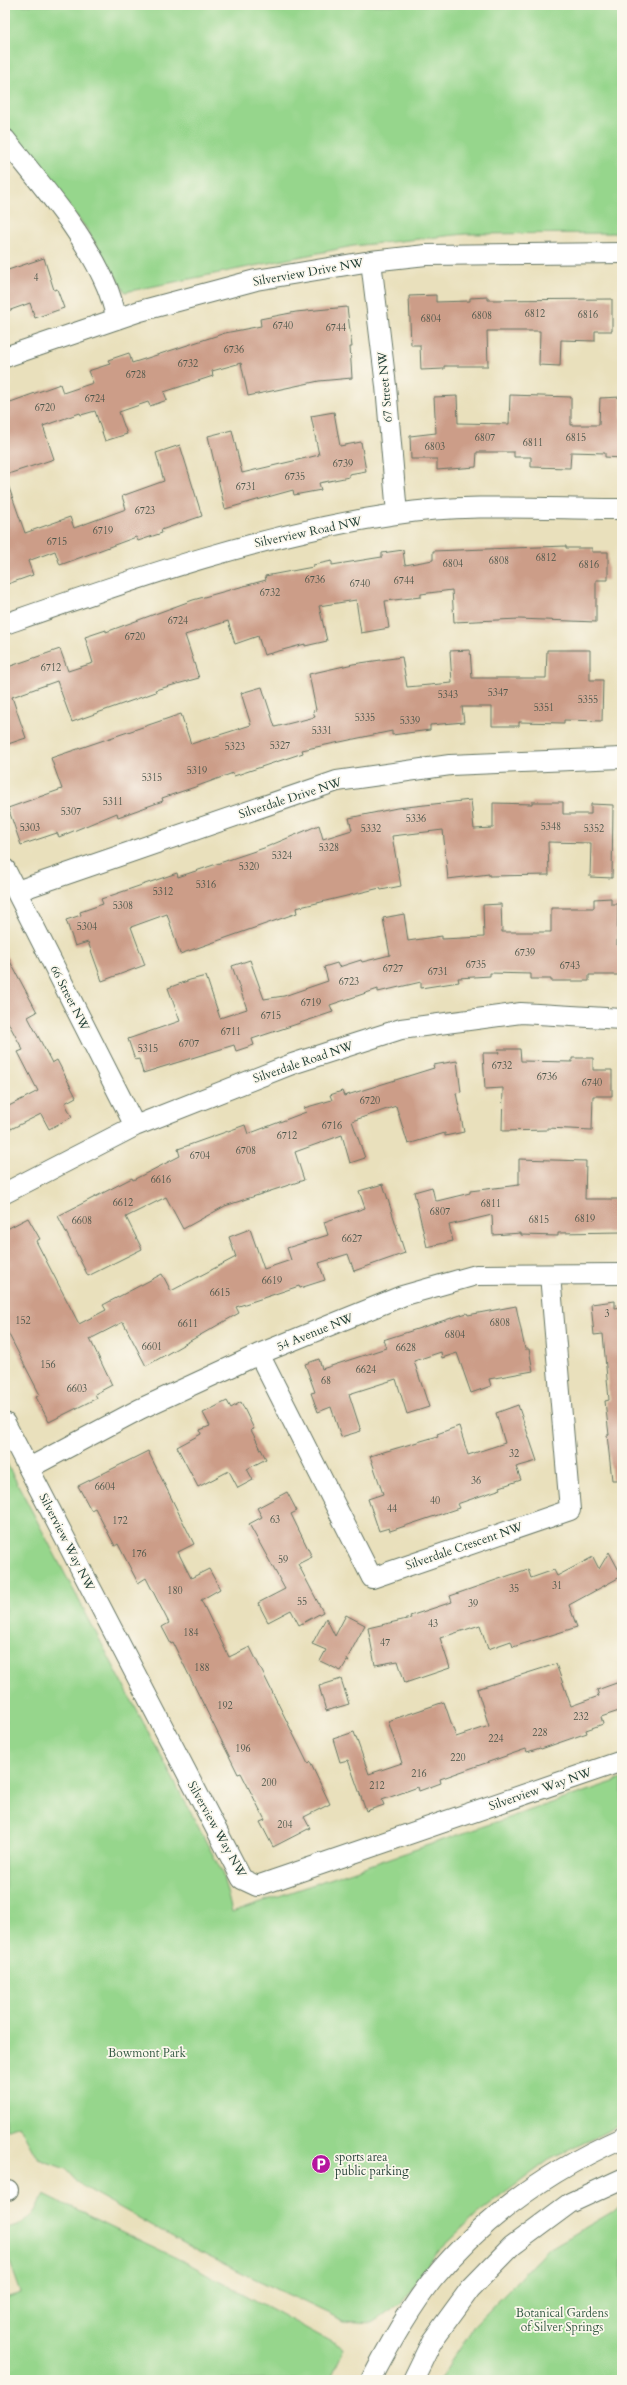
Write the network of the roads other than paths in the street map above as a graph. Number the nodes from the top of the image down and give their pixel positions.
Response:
1 (5, 139) edge
2 (622, 253) edge
3 (371, 261) junction
4 (117, 319) junction
5 (5, 357) edge
6 (622, 509) edge
7 (397, 514) junction
8 (5, 624) edge
9 (622, 758) edge
10 (5, 869) edge
11 (17, 891) junction
12 (622, 1019) edge
13 (135, 1126) junction
14 (5, 1193) edge
15 (622, 1274) edge
16 (550, 1275) junction
17 (259, 1354) junction
18 (5, 1423) edge
19 (29, 1468) junction
20 (622, 1761) edge
21 (622, 2138) edge
22 (622, 2179) edge
23 (371, 2380) edge
24 (413, 2380) edge

1 - 4 street
2 - 3 street, Silverview Drive NW
3 - 4 street, Silverview Drive NW
3 - 7 street, 67 Street NW
4 - 5 street, Silverview Drive NW
6 - 7 street, Silverview Road NW
7 - 8 street, Silverview Road NW
9 - 11 street, Silverdale Drive NW
10 - 11 street, 66 Street NW
11 - 13 street, 66 Street NW
12 - 13 street, Silverdale Road NW
13 - 14 street, Silverdale Road NW
15 - 16 street, 54 Avenue NW
16 - 17 street, 54 Avenue NW
16 - 17 street, Silverdale Crescent NW
17 - 19 street, 54 Avenue NW
18 - 19 street, Silverview Way NW
19 - 20 street, Silverview Way NW
21 - 23 street
22 - 24 street

